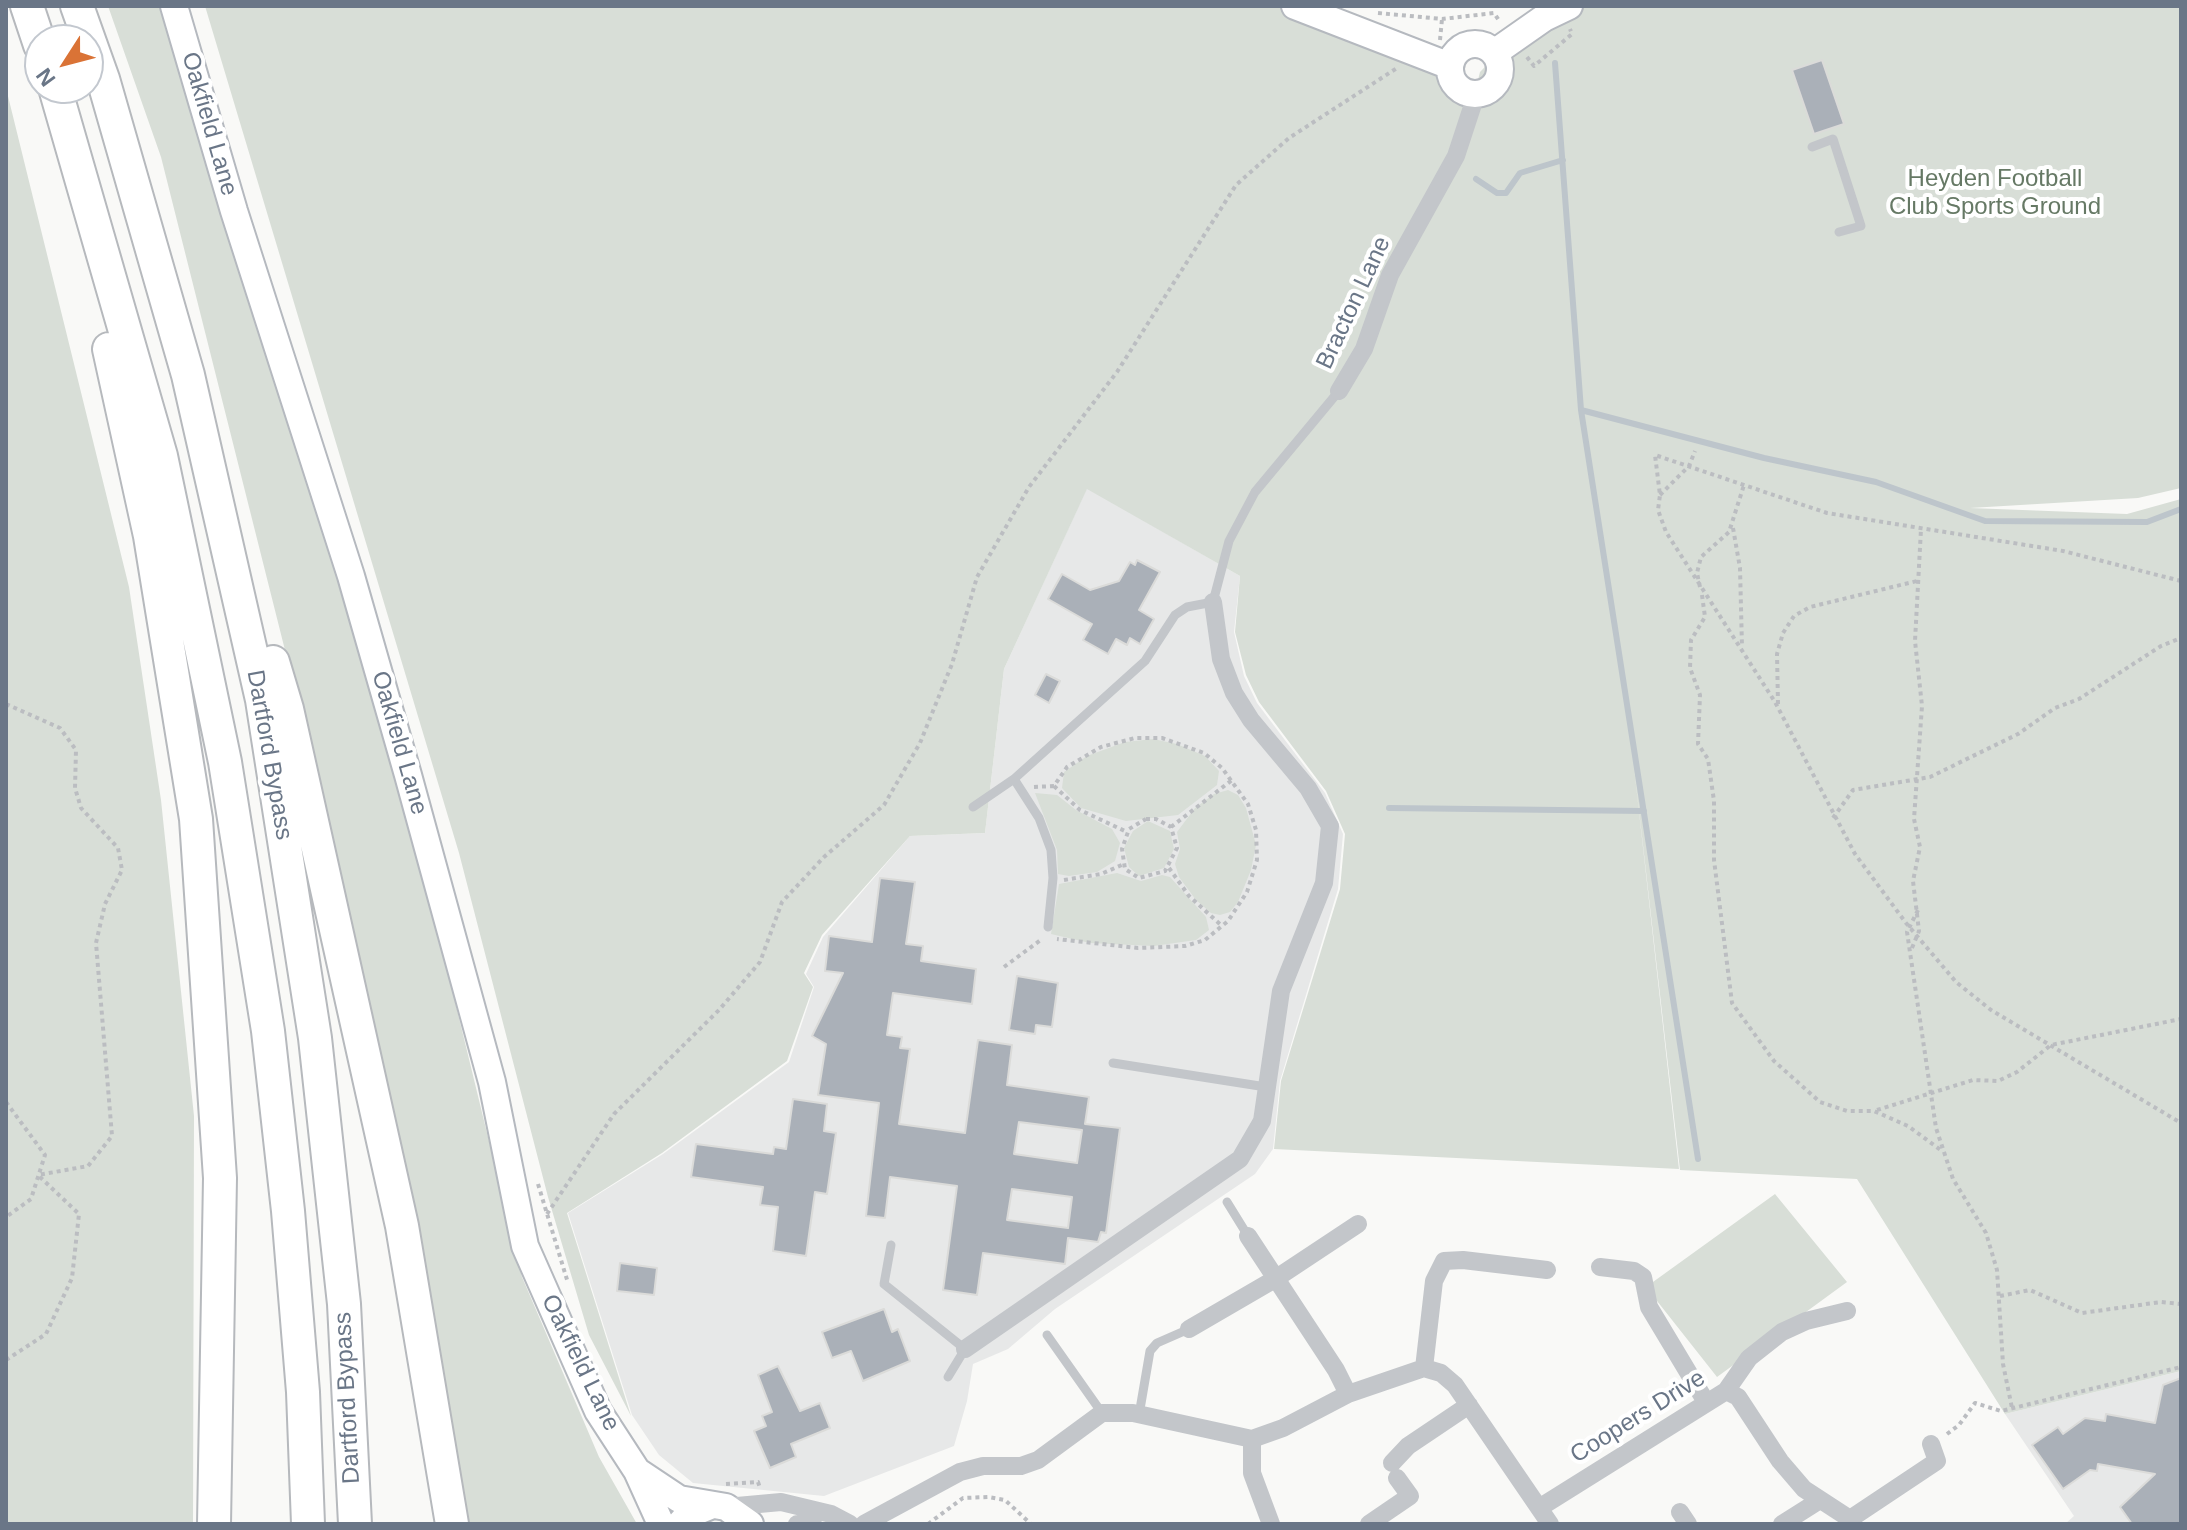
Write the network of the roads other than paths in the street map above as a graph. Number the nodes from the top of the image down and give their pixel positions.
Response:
1 (77, 6) edge
2 (174, 6) edge
3 (1295, 6) edge
4 (1565, 7) edge
5 (1503, 46) junction
6 (1450, 66) junction
7 (1476, 95) junction
8 (59, 104) edge
9 (59, 104) edge
10 (1812, 147) dead end
11 (1839, 232) dead end
12 (188, 375) junction
13 (1339, 391) joint
14 (1213, 602) junction
15 (1017, 784) junction
16 (973, 807) dead end
17 (1048, 927) dead end
18 (1113, 1063) dead end
19 (1266, 1087) junction
20 (1227, 1202) dead end
21 (1358, 1224) dead end
22 (1248, 1236) joint
23 (891, 1245) dead end
24 (1600, 1267) dead end
25 (1547, 1270) dead end
26 (1275, 1279) junction
27 (1847, 1311) dead end
28 (1189, 1329) joint
29 (1047, 1335) dead end
30 (965, 1349) junction
31 (1424, 1368) junction
32 (948, 1377) dead end
33 (1726, 1391) junction
34 (1348, 1394) junction
35 (1706, 1402) junction
36 (1469, 1405) junction
37 (1102, 1413) junction
38 (1139, 1415) junction
39 (1252, 1439) junction
40 (1931, 1444) road end
41 (637, 1471) junction
42 (1820, 1500) junction
43 (718, 1506) junction
44 (1539, 1508) junction
45 (1850, 1522) edge
46 (214, 1524) edge
47 (308, 1524) edge
48 (355, 1524) edge
49 (452, 1524) edge
50 (661, 1524) edge
51 (680, 1524) edge
52 (750, 1524) edge
53 (797, 1524) edge
54 (813, 1524) edge
55 (850, 1524) edge
56 (864, 1524) edge
57 (1271, 1524) edge
58 (1369, 1524) edge
59 (1550, 1524) edge
60 (1782, 1524) edge

1 - 12 highway, Dartford Bypass
2 - 41 street, Oakfield Lane
3 - 6 street
4 - 5 street
5 - 6 street
5 - 7 street
6 - 7 street
7 - 13 street, Bracton Lane
8 - 46 highway
9 - 47 highway, Dartford Bypass
10 - 11 lane
12 - 48 highway, Dartford Bypass
12 - 49 highway
13 - 14 lane, Bracton Lane
14 - 15 lane
14 - 19 street
15 - 16 lane
15 - 17 lane
18 - 19 lane
19 - 30 street
20 - 22 lane
21 - 26 street
22 - 26 street
23 - 30 lane
24 - 35 street
25 - 31 street
26 - 28 street
26 - 34 street
27 - 33 street
28 - 38 lane
29 - 37 lane
30 - 32 lane
31 - 34 street
31 - 36 street
33 - 35 street, Coopers Drive
33 - 42 street, Coopers Drive
34 - 39 street
35 - 44 street, Coopers Drive
36 - 44 street
36 - 58 street
37 - 38 street
37 - 56 street
38 - 39 street
39 - 57 street
40 - 45 street
41 - 43 street, Oakfield Lane
41 - 50 street, Oakfield Lane
42 - 45 street, Coopers Drive
42 - 60 street
43 - 51 street
43 - 52 street, Oakfield Lane
43 - 55 street
44 - 59 street
53 - 54 street

